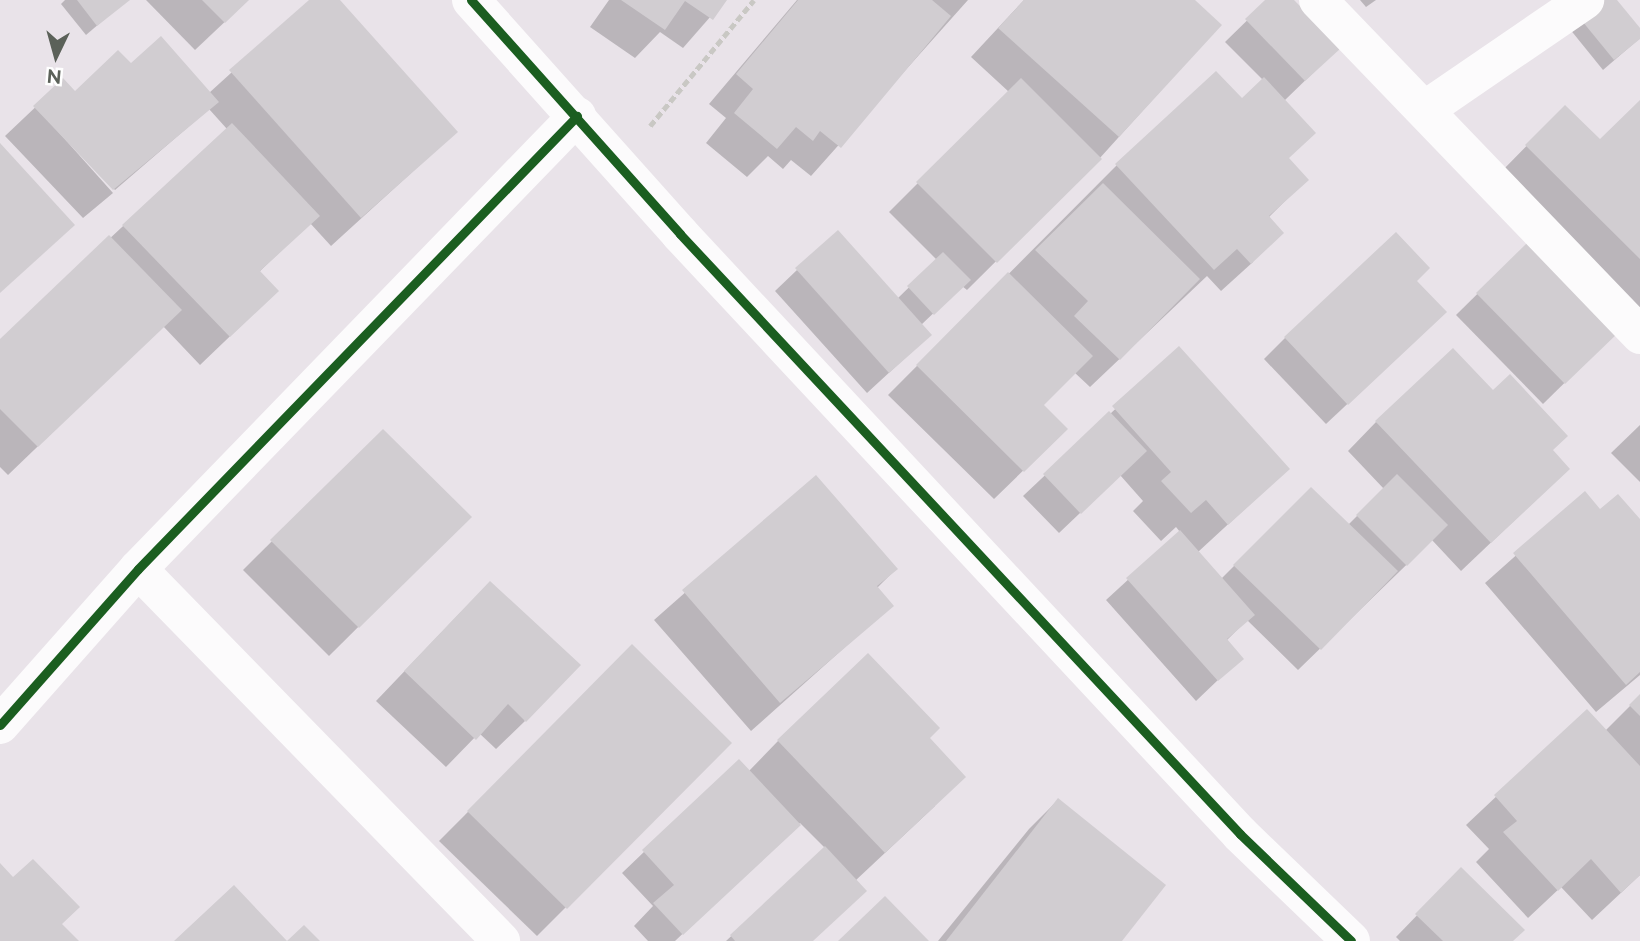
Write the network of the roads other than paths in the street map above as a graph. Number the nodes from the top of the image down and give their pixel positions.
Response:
1 (471, 0) edge
2 (1318, 0) edge
3 (1585, 0) edge
4 (1426, 109) junction
5 (577, 116) junction
6 (1640, 335) edge
7 (138, 569) junction
8 (0, 725) edge
9 (500, 941) edge
10 (1351, 941) edge

1 - 5 street
2 - 4 street
3 - 4 street
4 - 6 street
5 - 7 street
5 - 10 street
7 - 8 street
7 - 9 street

